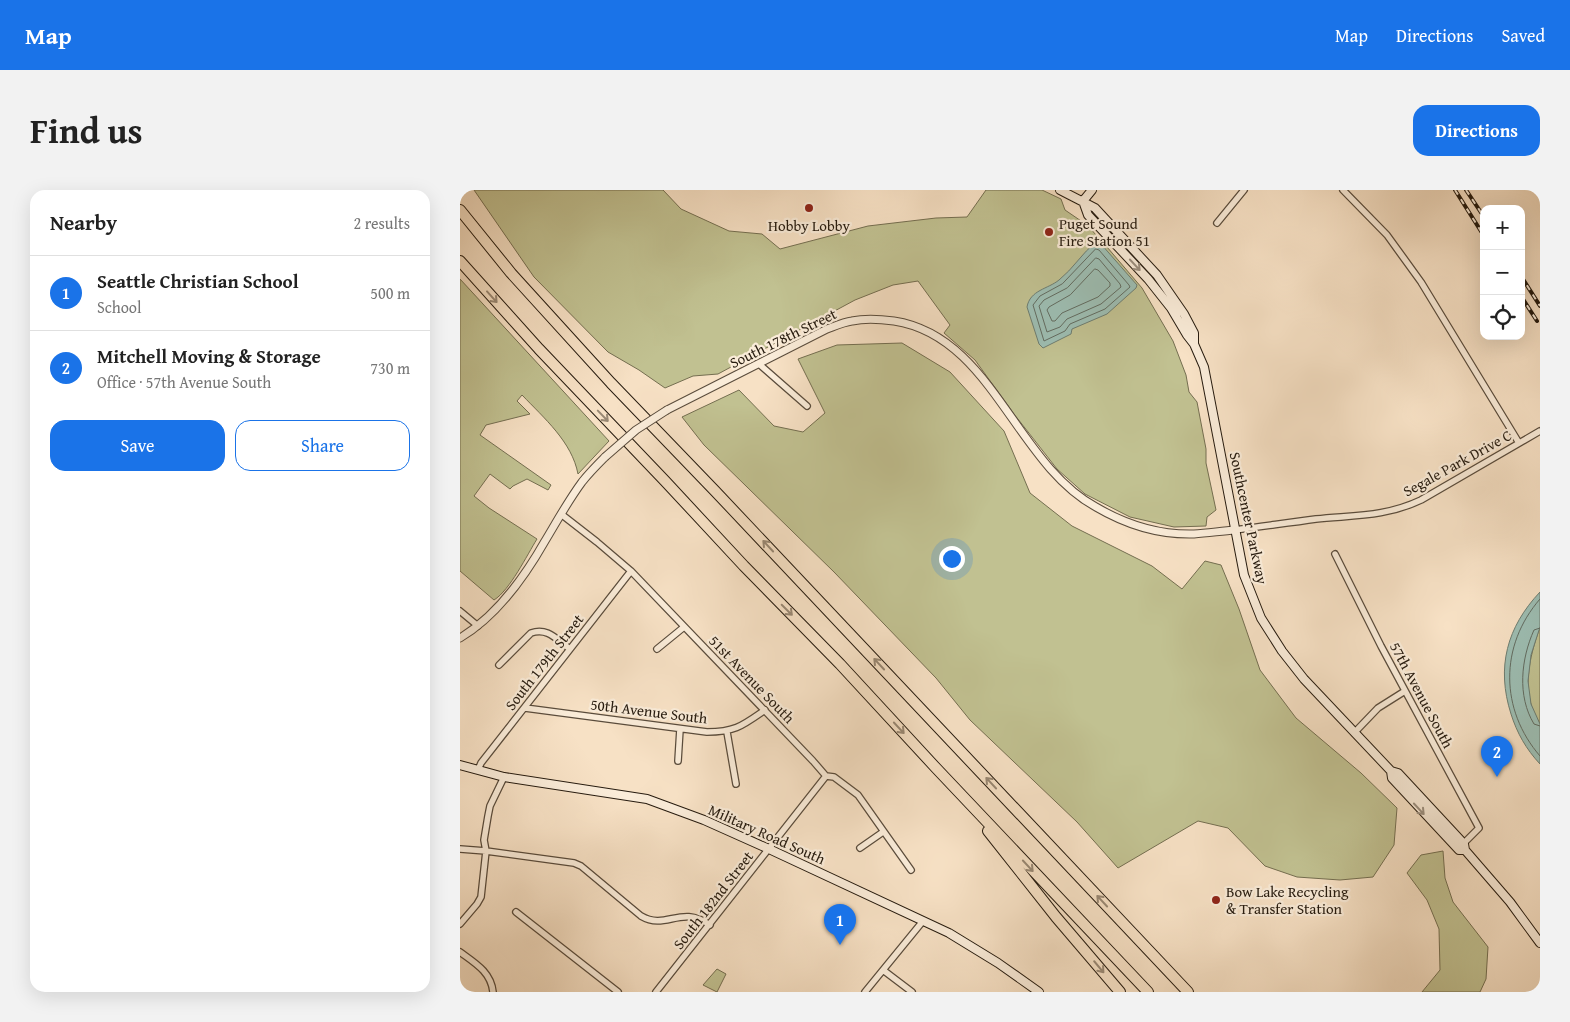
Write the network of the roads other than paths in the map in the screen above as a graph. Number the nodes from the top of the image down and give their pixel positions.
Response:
1 (1060, 190) edge
2 (1092, 190) edge
3 (1244, 190) edge
4 (1343, 190) edge
5 (1083, 201) junction
6 (460, 210) edge
7 (1217, 223) dead end
8 (460, 261) edge
9 (759, 364) junction
10 (807, 406) dead end
11 (1540, 431) edge
12 (1519, 443) junction
13 (561, 514) junction
14 (1235, 530) junction
15 (1335, 554) dead end
16 (631, 571) junction
17 (460, 611) edge
18 (478, 626) junction
19 (684, 627) junction
20 (460, 638) edge
21 (570, 649) junction
22 (658, 649) dead end
23 (499, 665) dead end
24 (1405, 691) junction
25 (525, 708) junction
26 (765, 710) junction
27 (680, 729) junction
28 (727, 732) junction
29 (1355, 732) junction
30 (678, 761) dead end
31 (460, 765) edge
32 (478, 770) junction
33 (826, 776) junction
34 (504, 777) junction
35 (736, 784) dead end
36 (959, 792) junction
37 (883, 832) junction
38 (1464, 847) junction
39 (769, 848) junction
40 (860, 848) dead end
41 (460, 849) edge
42 (486, 851) junction
43 (910, 870) dead end
44 (516, 912) dead end
45 (923, 921) junction
46 (460, 924) edge
47 (710, 925) junction
48 (1136, 936) junction
49 (1540, 943) edge
50 (460, 952) edge
51 (883, 970) junction
52 (493, 992) edge
53 (618, 992) edge
54 (656, 992) edge
55 (865, 992) edge
56 (912, 992) edge
57 (1039, 992) edge
58 (1120, 992) edge
59 (1148, 992) edge
60 (1188, 992) edge
61 (1196, 992) edge

1 - 5 main road, Southcenter Parkway
2 - 5 main road
3 - 7 street
4 - 12 street
5 - 14 main road, Southcenter Parkway
48 -> 6 highway
8 -> 36 highway
9 - 10 street
9 - 13 street, South 178th Street, bridge
9 - 14 street, South 178th Street
11 - 12 street, Segale Park Drive C
12 - 14 street, Segale Park Drive C
13 - 16 street, 51st Avenue South
13 - 18 street, South 178th Street
14 - 29 main road, Southcenter Parkway
15 - 24 street, 57th Avenue South
16 - 19 street, 51st Avenue South
16 - 21 street, South 179th Street
17 - 18 street
18 - 20 street, South 178th Street
19 - 22 street
19 - 26 street, 51st Avenue South
21 - 23 street
21 - 25 street, South 179th Street
24 - 29 street
24 - 38 street, 57th Avenue South
25 - 27 street, 50th Avenue South
25 - 32 street, South 179th Street
26 - 28 street, 50th Avenue South
26 - 33 street, 51st Avenue South
27 - 28 street, 50th Avenue South
27 - 30 street
28 - 35 street
29 - 38 main road, Southcenter Parkway
31 - 32 main road, Military Road South
32 - 34 main road, Military Road South
33 - 37 street, 51st Avenue South
33 - 39 street, South 182nd Street
34 - 39 main road, Military Road South
34 - 42 street
36 -> 58 highway
36 -> 59 highway
37 - 40 street
37 - 43 street, 51st Avenue South
38 - 49 main road, Southcenter Parkway
39 - 45 main road, Military Road South
39 - 47 street, South 182nd Street
41 - 42 street
42 - 46 street
42 - 47 street
44 - 53 street
45 - 51 street
45 - 57 main road, Military Road South
47 - 54 street, South 182nd Street
48 - 60 highway
48 - 61 highway
50 - 52 street
51 - 55 street
51 - 56 street

